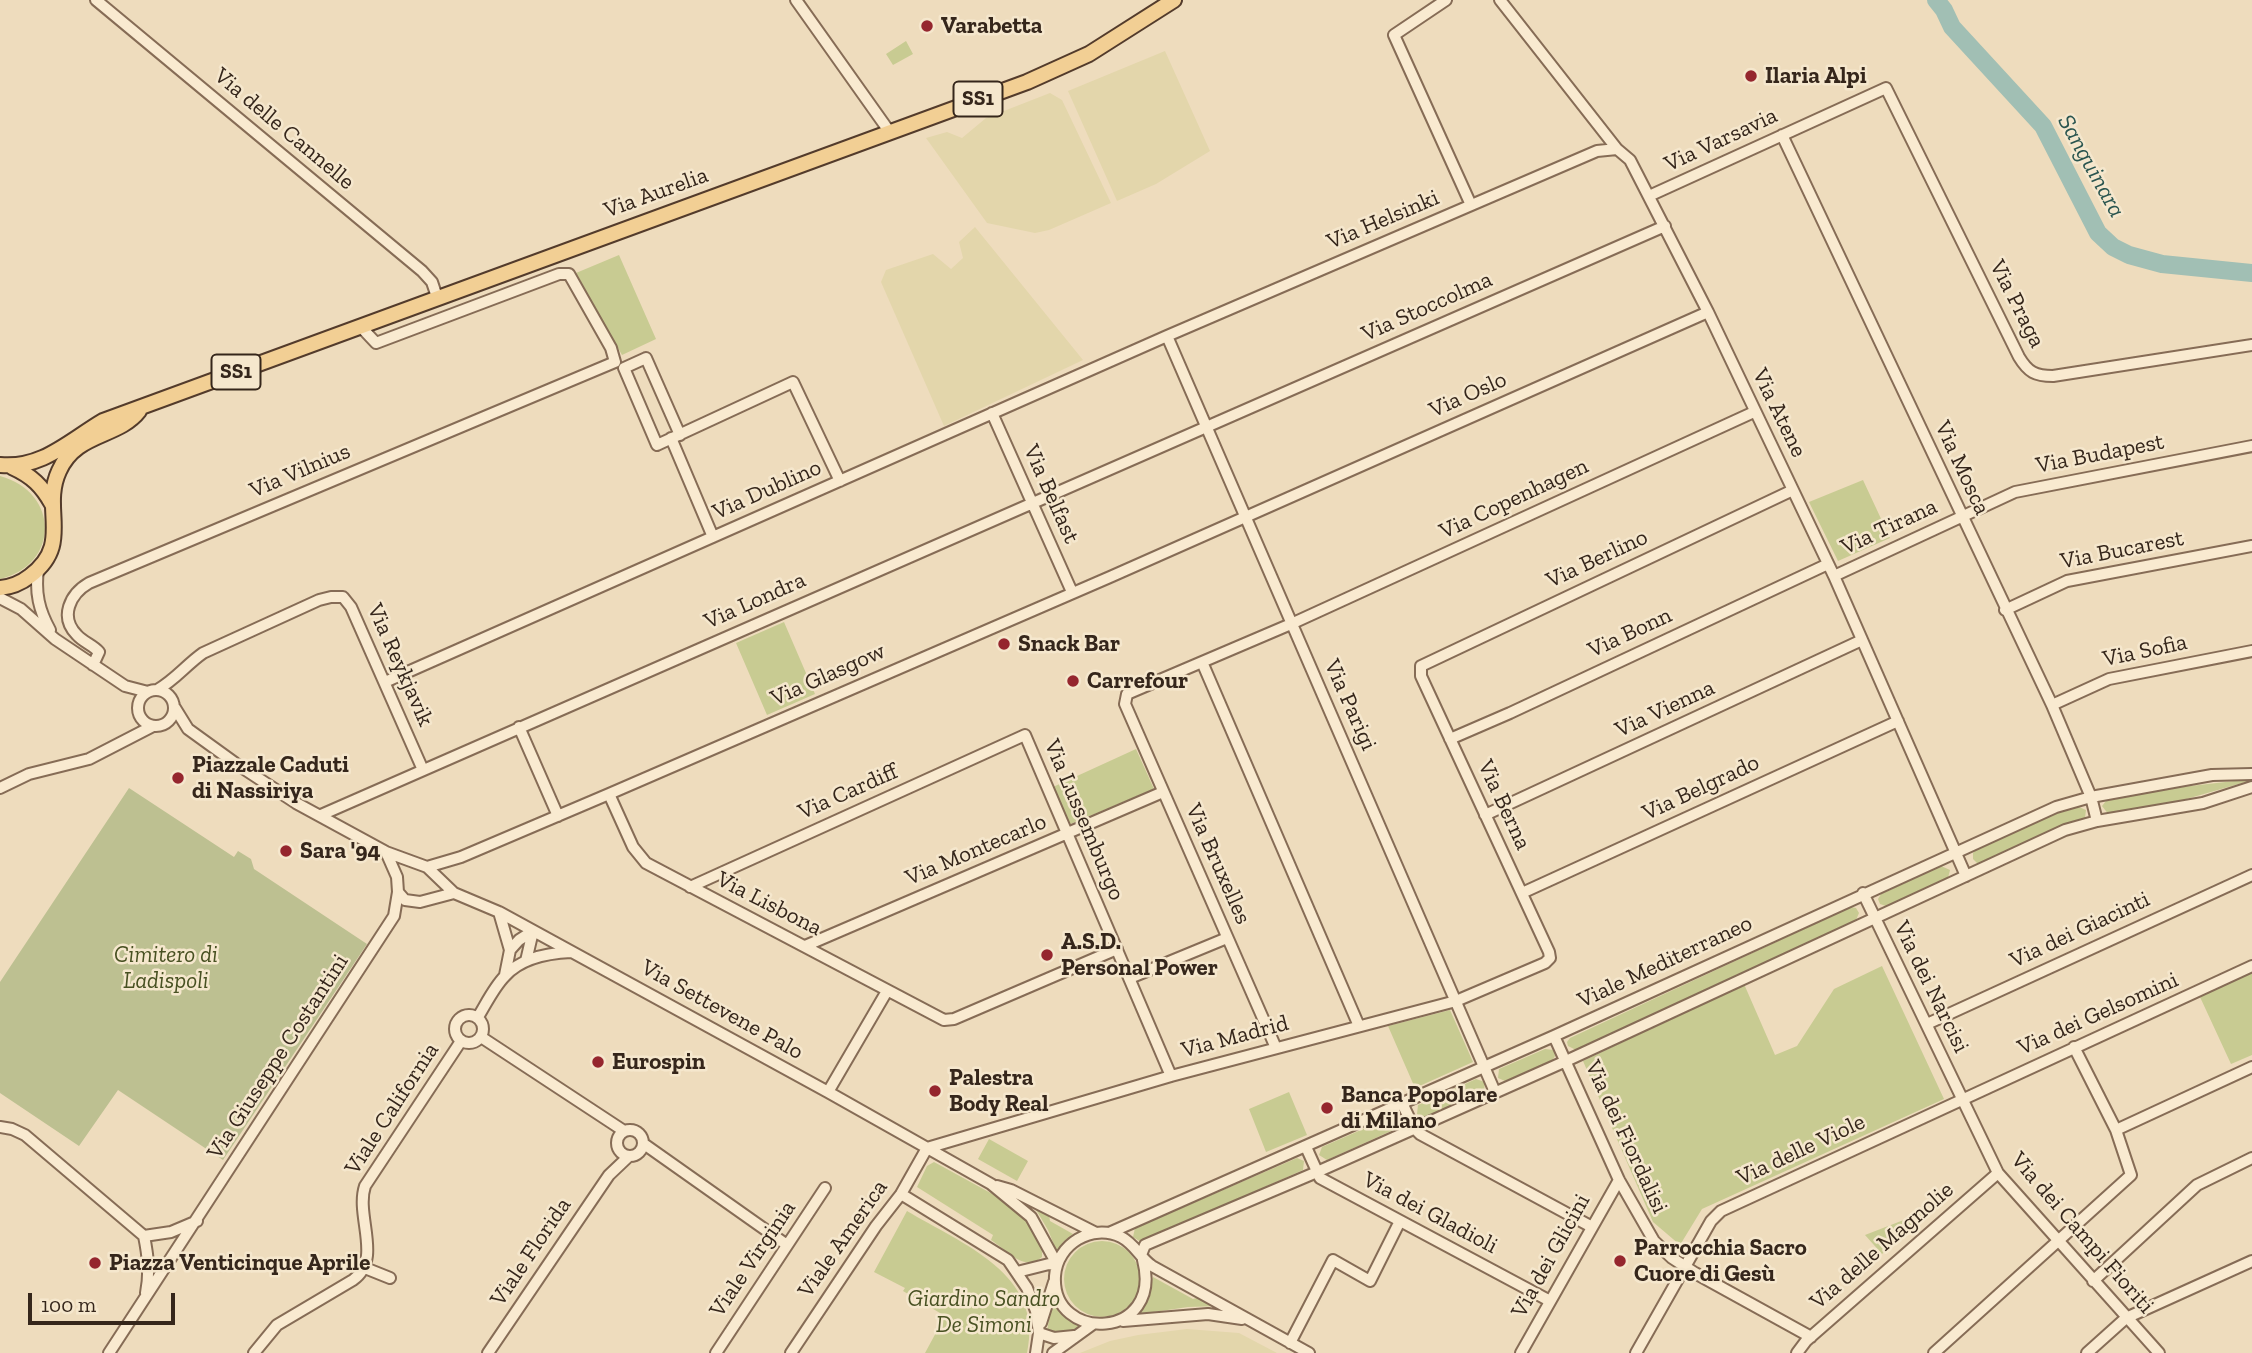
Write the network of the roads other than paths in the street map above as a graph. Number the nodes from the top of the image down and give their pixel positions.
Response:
1 (96, 0) edge
2 (796, 0) edge
3 (1174, 0) edge
4 (1446, 0) edge
5 (1500, 0) edge
6 (1886, 88) joint
7 (889, 131) junction
8 (1782, 135) junction
9 (1617, 149) junction
10 (1649, 197) junction
11 (1471, 205) junction
12 (1665, 226) junction
13 (438, 297) junction
14 (1707, 312) junction
15 (360, 326) junction
16 (1167, 336) junction
17 (2252, 345) edge
18 (620, 365) junction
19 (142, 407) junction
20 (1754, 412) junction
21 (992, 413) junction
22 (1206, 427) junction
23 (676, 437) junction
24 (2252, 446) edge
25 (5, 465) edge
26 (840, 481) junction
27 (1793, 490) junction
28 (1033, 503) junction
29 (52, 506) junction
30 (1245, 516) junction
31 (1961, 516) junction
32 (713, 537) junction
33 (2252, 547) edge
34 (1828, 564) junction
35 (38, 570) junction
36 (1834, 576) junction
37 (0, 588) edge
38 (1072, 592) junction
39 (0, 598) edge
40 (2005, 610) junction
41 (1291, 624) junction
42 (55, 639) junction
43 (1863, 640) junction
44 (2252, 651) edge
45 (1202, 662) junction
46 (93, 665) junction
47 (1420, 668) joint
48 (177, 677) junction
49 (385, 682) junction
50 (125, 686) junction
51 (153, 691) junction
52 (1125, 697) joint
53 (173, 703) junction
54 (2052, 705) junction
55 (139, 711) junction
56 (1898, 721) junction
57 (166, 724) junction
58 (152, 726) junction
59 (519, 727) junction
60 (188, 729) junction
61 (1025, 735) joint
62 (1450, 739) junction
63 (114, 747) junction
64 (423, 770) junction
65 (2252, 774) edge
66 (2252, 787) edge
67 (0, 788) edge
68 (1163, 792) junction
69 (609, 794) junction
70 (2091, 797) junction
71 (1485, 815) junction
72 (321, 816) junction
73 (558, 816) junction
74 (2097, 821) junction
75 (1066, 834) junction
76 (386, 852) junction
77 (1955, 852) junction
78 (425, 868) junction
79 (2252, 875) edge
80 (1966, 876) junction
81 (397, 877) junction
82 (690, 887) junction
83 (398, 892) junction
84 (454, 892) junction
85 (1522, 893) junction
86 (1863, 893) junction
87 (420, 901) junction
88 (499, 912) junction
89 (394, 916) junction
90 (1874, 918) junction
91 (533, 931) junction
92 (1227, 939) junction
93 (805, 946) junction
94 (1117, 948) junction
95 (510, 950) junction
96 (571, 952) junction
97 (1549, 960) joint
98 (526, 961) junction
99 (2252, 966) edge
100 (505, 975) junction
101 (1130, 978) junction
102 (887, 991) junction
103 (1456, 1001) junction
104 (478, 1017) junction
105 (1927, 1024) junction
106 (1359, 1026) junction
107 (1554, 1036) junction
108 (481, 1037) junction
109 (461, 1041) junction
110 (1276, 1048) junction
111 (2074, 1048) junction
112 (1566, 1061) junction
113 (1484, 1066) junction
114 (2252, 1067) edge
115 (1171, 1076) junction
116 (1495, 1091) junction
117 (828, 1092) junction
118 (1961, 1099) junction
119 (1402, 1103) junction
120 (0, 1127) edge
121 (1414, 1128) junction
122 (2116, 1130) junction
123 (620, 1139) junction
124 (644, 1144) junction
125 (1306, 1147) junction
126 (927, 1148) junction
127 (629, 1156) junction
128 (2252, 1158) edge
129 (1317, 1172) junction
130 (1998, 1173) junction
131 (609, 1175) junction
132 (1619, 1180) junction
133 (991, 1184) junction
134 (825, 1188) dead end
135 (901, 1195) junction
136 (197, 1221) junction
137 (1400, 1221) junction
138 (1592, 1227) junction
139 (1096, 1233) junction
140 (1109, 1233) junction
141 (144, 1236) junction
142 (2059, 1242) junction
143 (787, 1245) junction
144 (1142, 1258) junction
145 (2252, 1261) edge
146 (1057, 1264) junction
147 (1684, 1266) junction
148 (365, 1268) junction
149 (1017, 1272) junction
150 (1055, 1277) junction
151 (390, 1278) dead end
152 (2093, 1281) junction
153 (145, 1299) junction
154 (1550, 1301) junction
155 (2126, 1318) junction
156 (1248, 1320) junction
157 (1120, 1321) junction
158 (1093, 1324) junction
159 (1039, 1333) junction
160 (1076, 1336) junction
161 (1811, 1337) junction
162 (1290, 1343) junction
163 (109, 1353) edge
164 (254, 1353) edge
165 (488, 1353) edge
166 (716, 1353) edge
167 (790, 1353) edge
168 (1037, 1353) edge
169 (1053, 1353) edge
170 (1309, 1353) edge
171 (1521, 1353) edge
172 (1636, 1353) edge
173 (1797, 1353) edge
174 (1934, 1353) edge
175 (2087, 1353) edge
176 (2159, 1353) edge

1 - 13 street, Via delle Cannelle
2 - 7 street
3 - 7 main road, Via Aurelia / SS1
4 - 11 street
5 - 9 street, Via Atene
6 - 8 street, Via Varsavia
6 - 17 street, Via Praga
7 - 13 main road, Via Aurelia / SS1
8 - 10 street, Via Varsavia
8 - 31 street, Via Mosca
9 - 10 street, Via Atene
9 - 11 street, Via Helsinki
10 - 12 street, Via Atene
11 - 16 street, Via Helsinki
12 - 14 street, Via Atene
12 - 22 street, Via Stoccolma
13 - 15 main road, Via Aurelia / SS1
14 - 20 street, Via Atene
14 - 30 street, Via Oslo
15 - 18 street
15 - 19 main road, Via Aurelia / SS1
16 - 21 street, Via Dublino
16 - 22 street, Via Parigi
18 - 23 street
18 - 23 street
18 - 46 street, Via Vilnius
19 - 25 main road, Via Aurelia / SS1
19 - 29 main road, Via Aurelia / SS1
20 - 27 street, Via Atene
20 - 41 street, Via Copenhagen
21 - 26 street, Via Dublino
21 - 28 street, Via Belfast
22 - 28 street, Via Londra
22 - 30 street, Via Parigi
23 - 26 street
23 - 32 street
24 - 31 street, Via Budapest
25 - 29 main road, Via Aurelia / SS1
26 - 32 street, Via Dublino
27 - 34 street, Via Atene
27 - 47 street, Via Berlino
28 - 38 street, Via Belfast
28 - 59 street, Via Londra
29 - 35 main road, Via Aurelia / SS1
30 - 38 street, Via Glasgow
30 - 41 street, Via Parigi
31 - 36 street, Via Tirana
31 - 40 street, Via Mosca
32 - 49 street, Via Dublino
33 - 40 street, Via Bucarest
34 - 36 street, Via Atene
34 - 62 street, Via Bonn
35 - 37 main road
35 - 42 street, Via Settevene Palo
36 - 43 street, Via Atene
38 - 69 street, Via Glasgow
39 - 42 street, Via Settevene Palo
40 - 54 street, Via Mosca
41 - 45 street, Via Copenhagen
41 - 103 street, Via Parigi
42 - 46 street, Via Settevene Palo
43 - 56 street, Via Atene
43 - 71 street, Via Vienna
44 - 54 street, Via Sofia
45 - 52 street, Via Copenhagen
45 - 106 street
46 - 50 street, Via Settevene Palo
47 - 62 street, Via Berna
48 - 49 street, Via Reykjavik
48 - 51 street, Via Reykjavik
48 - 53 street
49 - 64 street, Via Reykjavik
50 - 51 street, Via Settevene Palo
50 - 55 street, Via Settevene Palo
51 - 53 street, Via Settevene Palo
51 - 55 street
52 - 68 street, Via Bruxelles
53 - 57 street
53 - 60 street, Via Settevene Palo
54 - 70 street, Via Mosca
55 - 58 street, Via Settevene Palo
55 - 63 street
56 - 77 street, Via Atene
56 - 85 street, Via Belgrado
57 - 58 street, Via Settevene Palo
57 - 60 street, Via Settevene Palo
58 - 63 street
59 - 64 street, Via Londra
59 - 73 street
60 - 72 street, Via Settevene Palo
61 - 75 street, Via Lussemburgo
61 - 82 street, Via Cardiff
62 - 71 street, Via Berna
63 - 67 street
64 - 72 street, Via Londra
65 - 70 street, Viale Mediterraneo
66 - 74 street, Viale Mediterraneo
68 - 75 street, Via Montecarlo
68 - 92 street, Via Bruxelles
69 - 73 street, Via Glasgow
69 - 82 street, Via Lisbona
70 - 74 street, Via Mosca
70 - 77 street, Viale Mediterraneo
71 - 85 street, Via Berna
72 - 76 street, Via Settevene Palo
73 - 78 street, Via Glasgow
74 - 80 street, Viale Mediterraneo
75 - 93 street, Via Montecarlo
75 - 94 street, Via Lussemburgo
76 - 78 street, Via Settevene Palo
76 - 81 street
77 - 80 street, Via Atene
77 - 86 street, Viale Mediterraneo
78 - 81 street
78 - 84 street, Via Settevene Palo
78 - 87 street
79 - 105 street, Via dei Giacinti
80 - 90 street, Viale Mediterraneo
81 - 83 street
82 - 93 street, Via Lisbona
83 - 87 street
83 - 89 street
84 - 87 street
84 - 88 street, Via Settevene Palo
85 - 97 street, Via Berna
86 - 90 street, Via dei Narcisi
86 - 107 street, Viale Mediterraneo
87 - 89 street
88 - 91 street, Via Settevene Palo
88 - 95 street
89 - 136 street, Via Giuseppe Costantini
90 - 105 street, Via dei Narcisi
90 - 112 street, Viale Mediterraneo
91 - 95 street
91 - 96 street, Via Settevene Palo
91 - 98 street
92 - 101 street
92 - 110 street, Via Bruxelles
93 - 102 street, Via Lisbona
94 - 101 street, Via Lussemburgo
94 - 102 street, Via Lisbona
95 - 100 street
96 - 98 street
96 - 117 street, Via Settevene Palo
97 - 103 street, Via Madrid
98 - 100 street
99 - 111 street, Via dei Gelsomini
100 - 104 street
101 - 115 street, Via Lussemburgo
102 - 117 street
103 - 106 street, Via Madrid
103 - 113 street, Via Parigi
104 - 108 street
104 - 109 street
105 - 118 street, Via dei Narcisi
106 - 110 street, Via Madrid
107 - 112 street, Via dei Fiordalisi
107 - 113 street, Viale Mediterraneo
108 - 109 street
108 - 123 street
109 - 148 street, Viale California
110 - 115 street, Via Madrid
111 - 118 street, Via dei Gelsomini
111 - 122 street
112 - 116 street, Viale Mediterraneo
112 - 132 street, Via dei Fiordalisi
113 - 116 street, Via Parigi
113 - 119 street, Viale Mediterraneo
114 - 122 street
115 - 126 street, Via Madrid
116 - 121 street, Viale Mediterraneo
117 - 126 street, Via Settevene Palo
118 - 130 street, Via dei Campi Fioriti
118 - 147 street, Via delle Viole
119 - 121 street
119 - 125 street, Viale Mediterraneo
120 - 141 street
121 - 129 street, Viale Mediterraneo
121 - 138 street
122 - 142 street
123 - 124 street
123 - 127 street
123 - 131 street, Viale Florida
124 - 127 street
124 - 143 street
125 - 129 street
125 - 140 street, Viale Mediterraneo
126 - 133 street, Via Settevene Palo
126 - 135 street, Viale America
127 - 131 street, Viale Florida
128 - 152 street
129 - 137 street, Via dei Gladioli
129 - 144 street, Viale Mediterraneo
130 - 142 street, Via dei Campi Fioriti
130 - 161 street, Via delle Magnolie
131 - 165 street, Viale Florida
132 - 138 street, Via dei Glicini
132 - 147 street, Via dei Fiordalisi
133 - 139 street, Via Settevene Palo
133 - 146 street, Via Settevene Palo
134 - 143 street, Viale Virginia
135 - 149 street
135 - 167 street, Viale America
136 - 141 street
136 - 153 street, Via Giuseppe Costantini
137 - 154 street, Via dei Gladioli
137 - 162 street
138 - 154 street, Via dei Glicini
139 - 140 street
139 - 146 street
140 - 144 street
141 - 153 street
142 - 152 street, Via dei Campi Fioriti
142 - 174 street
143 - 166 street, Viale Virginia
144 - 156 street
144 - 157 street
145 - 155 street
146 - 149 street
146 - 150 street
147 - 161 street, Via dei Fiordalisi
147 - 172 street, Via delle Viole
148 - 151 street
148 - 164 street
149 - 159 street
150 - 158 street
150 - 159 street
152 - 155 street, Via dei Campi Fioriti
153 - 163 street, Via Giuseppe Costantini
154 - 171 street, Via dei Glicini
155 - 175 street
155 - 176 street, Via dei Campi Fioriti
156 - 157 street
156 - 162 street
157 - 158 street
158 - 160 street
159 - 160 street
159 - 168 street
160 - 169 street
161 - 173 street, Via delle Magnolie
162 - 170 street

